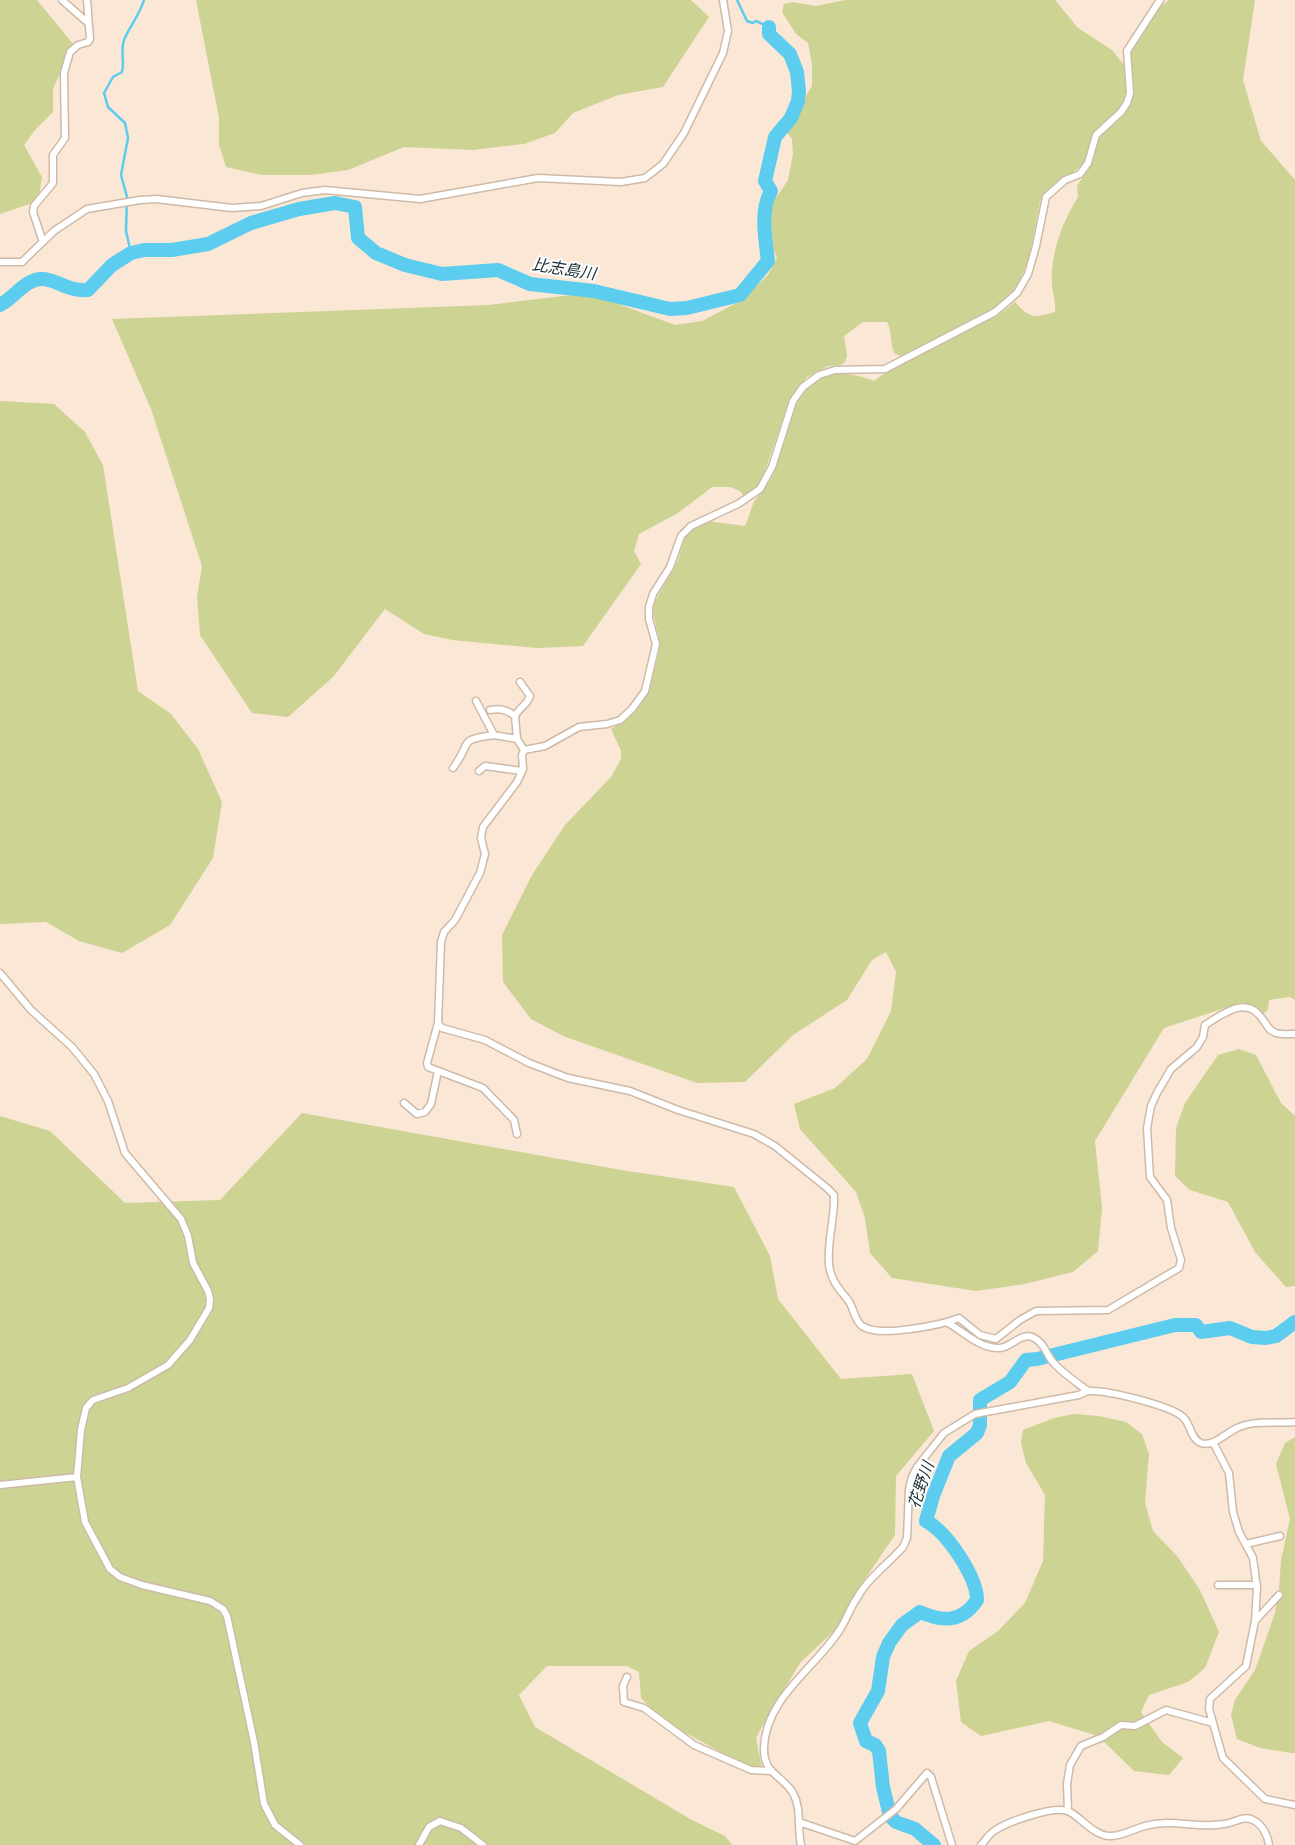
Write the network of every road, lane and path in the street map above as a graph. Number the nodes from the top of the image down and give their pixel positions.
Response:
1 (62, 0) edge
2 (87, 0) edge
3 (722, 0) edge
4 (1160, 0) edge
5 (87, 22) junction
6 (43, 242) junction
7 (0, 262) edge
8 (520, 682) dead end
9 (476, 702) dead end
10 (490, 710) dead end
11 (515, 716) junction
12 (494, 735) junction
13 (517, 739) junction
14 (524, 750) junction
15 (453, 768) dead end
16 (479, 771) dead end
17 (522, 771) junction
18 (0, 972) edge
19 (438, 1023) junction
20 (1295, 1034) edge
21 (438, 1071) junction
22 (404, 1103) dead end
23 (517, 1134) dead end
24 (948, 1323) junction
25 (1088, 1391) junction
26 (1295, 1422) edge
27 (1213, 1442) junction
28 (77, 1477) junction
29 (0, 1485) edge
30 (1280, 1536) dead end
31 (1246, 1544) junction
32 (1218, 1585) dead end
33 (1257, 1585) junction
34 (1279, 1595) dead end
35 (1255, 1621) junction
36 (627, 1677) dead end
37 (1213, 1723) junction
38 (770, 1771) junction
39 (1295, 1805) edge
40 (1068, 1810) junction
41 (799, 1822) junction
42 (300, 1845) edge
43 (419, 1845) edge
44 (483, 1845) edge
45 (801, 1845) edge
46 (952, 1845) edge
47 (981, 1845) edge
48 (1269, 1845) edge

1 - 5 street
2 - 5 street
3 - 6 street
4 - 14 street
5 - 6 street
6 - 7 street
8 - 11 street
9 - 12 street
10 - 11 street
11 - 13 street
12 - 13 street
12 - 15 street
13 - 14 street
14 - 17 street
16 - 17 street
17 - 19 street
18 - 28 street
19 - 21 street
19 - 24 street
20 - 24 street
21 - 22 street
21 - 23 street
24 - 25 street
25 - 27 street
25 - 38 street
26 - 27 street
27 - 31 street
28 - 29 street
28 - 42 street
30 - 31 street
31 - 33 street
32 - 33 street
33 - 35 street
34 - 35 street
35 - 37 street
36 - 38 street
37 - 39 street
37 - 40 street
38 - 41 street
40 - 47 street
40 - 48 street
41 - 45 street
41 - 46 street
43 - 44 street

